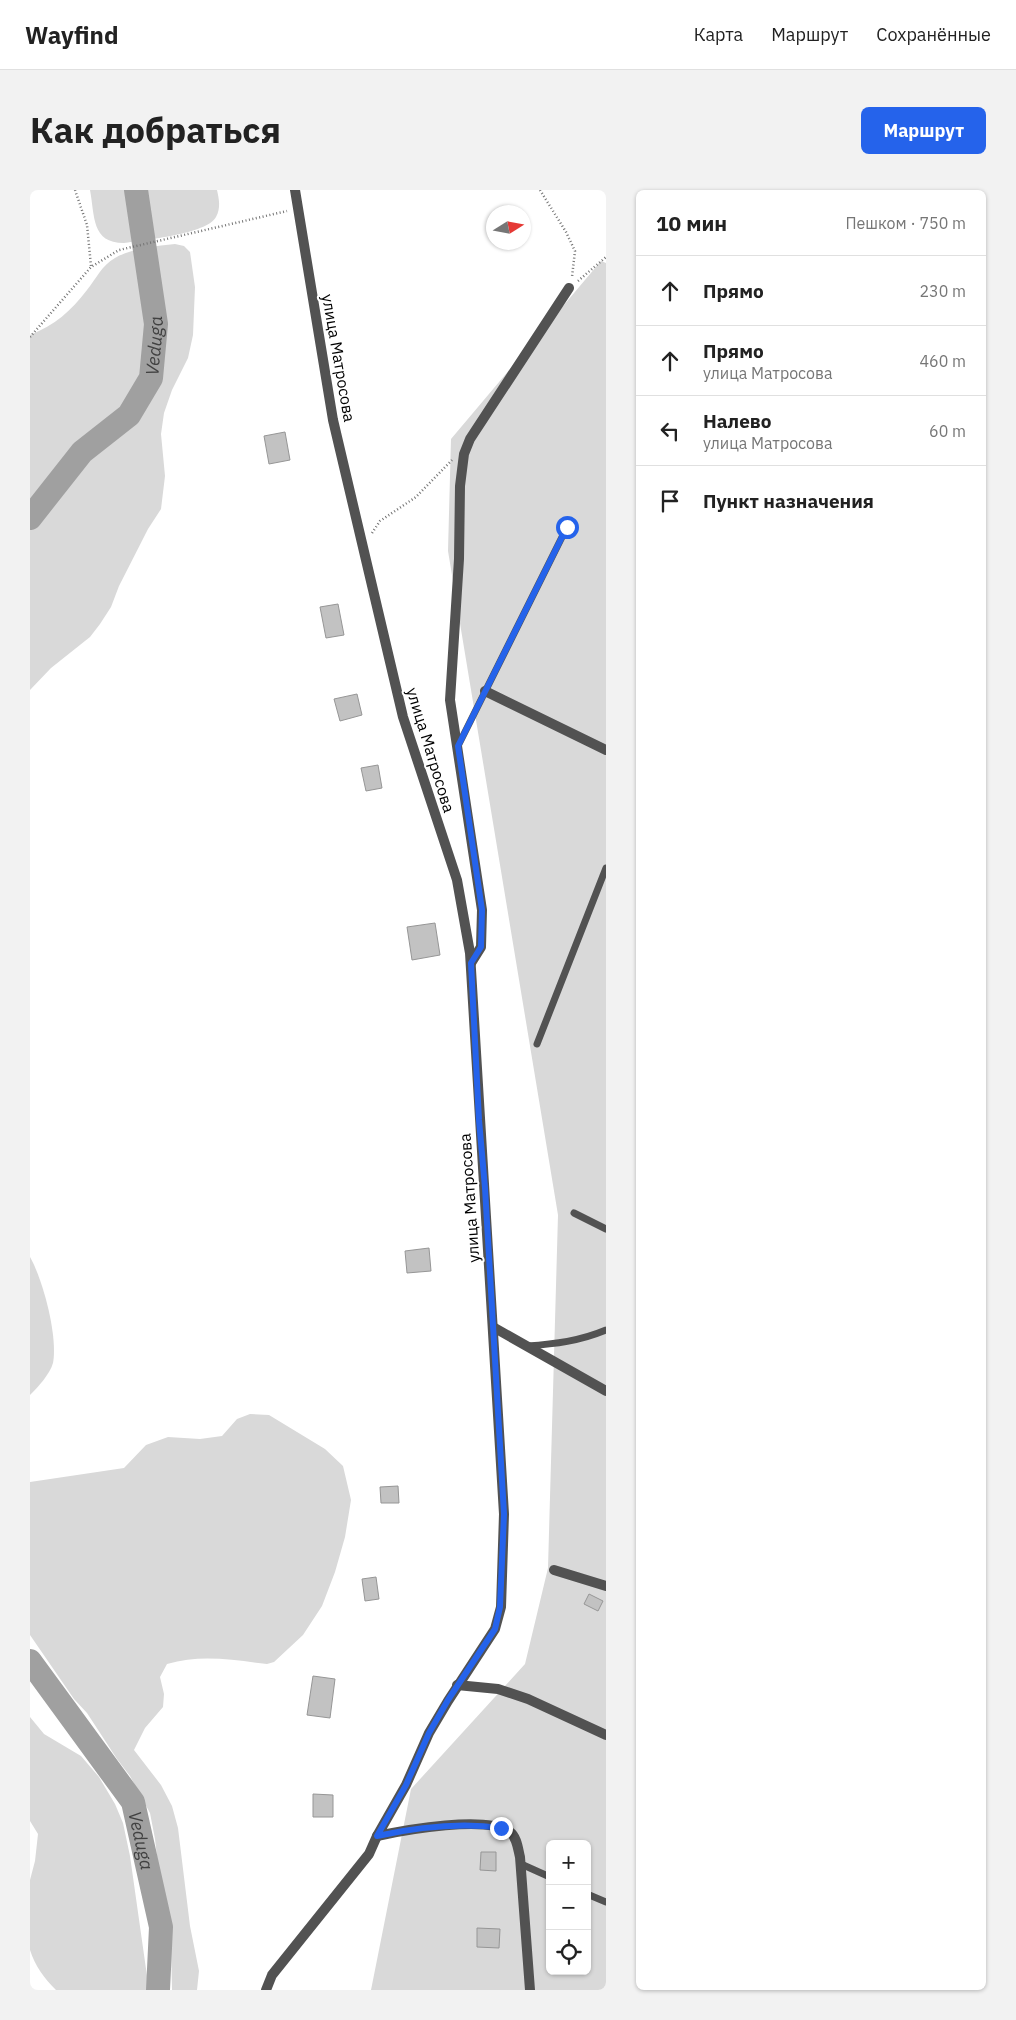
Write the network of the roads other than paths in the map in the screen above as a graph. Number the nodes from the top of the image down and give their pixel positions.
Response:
1 (296, 190) edge
2 (569, 288) road end
3 (567, 527) dead end
4 (485, 691) junction
5 (458, 746) junction
6 (606, 750) edge
7 (606, 868) edge
8 (471, 963) junction
9 (537, 1044) dead end
10 (574, 1213) dead end
11 (606, 1229) edge
12 (492, 1327) junction
13 (606, 1330) edge
14 (526, 1346) junction
15 (606, 1391) edge
16 (554, 1570) dead end
17 (606, 1586) edge
18 (457, 1685) junction
19 (606, 1735) edge
20 (377, 1836) junction
21 (521, 1864) junction
22 (546, 1875) edge
23 (591, 1896) edge
24 (606, 1902) edge
25 (266, 1990) edge
26 (530, 1990) edge

1 - 8 street, улица Матросова
2 - 5 street
3 - 4 lane
4 - 5 lane
4 - 6 street
5 - 8 street
7 - 9 lane
8 - 12 street, улица Матросова
10 - 11 lane
12 - 14 street
12 - 18 street, улица Матросова
13 - 14 lane
14 - 15 street
16 - 17 street
18 - 19 street
18 - 20 street, улица Матросова
20 - 21 street
20 - 25 street, улица Матросова
21 - 22 lane
21 - 26 street
23 - 24 lane

